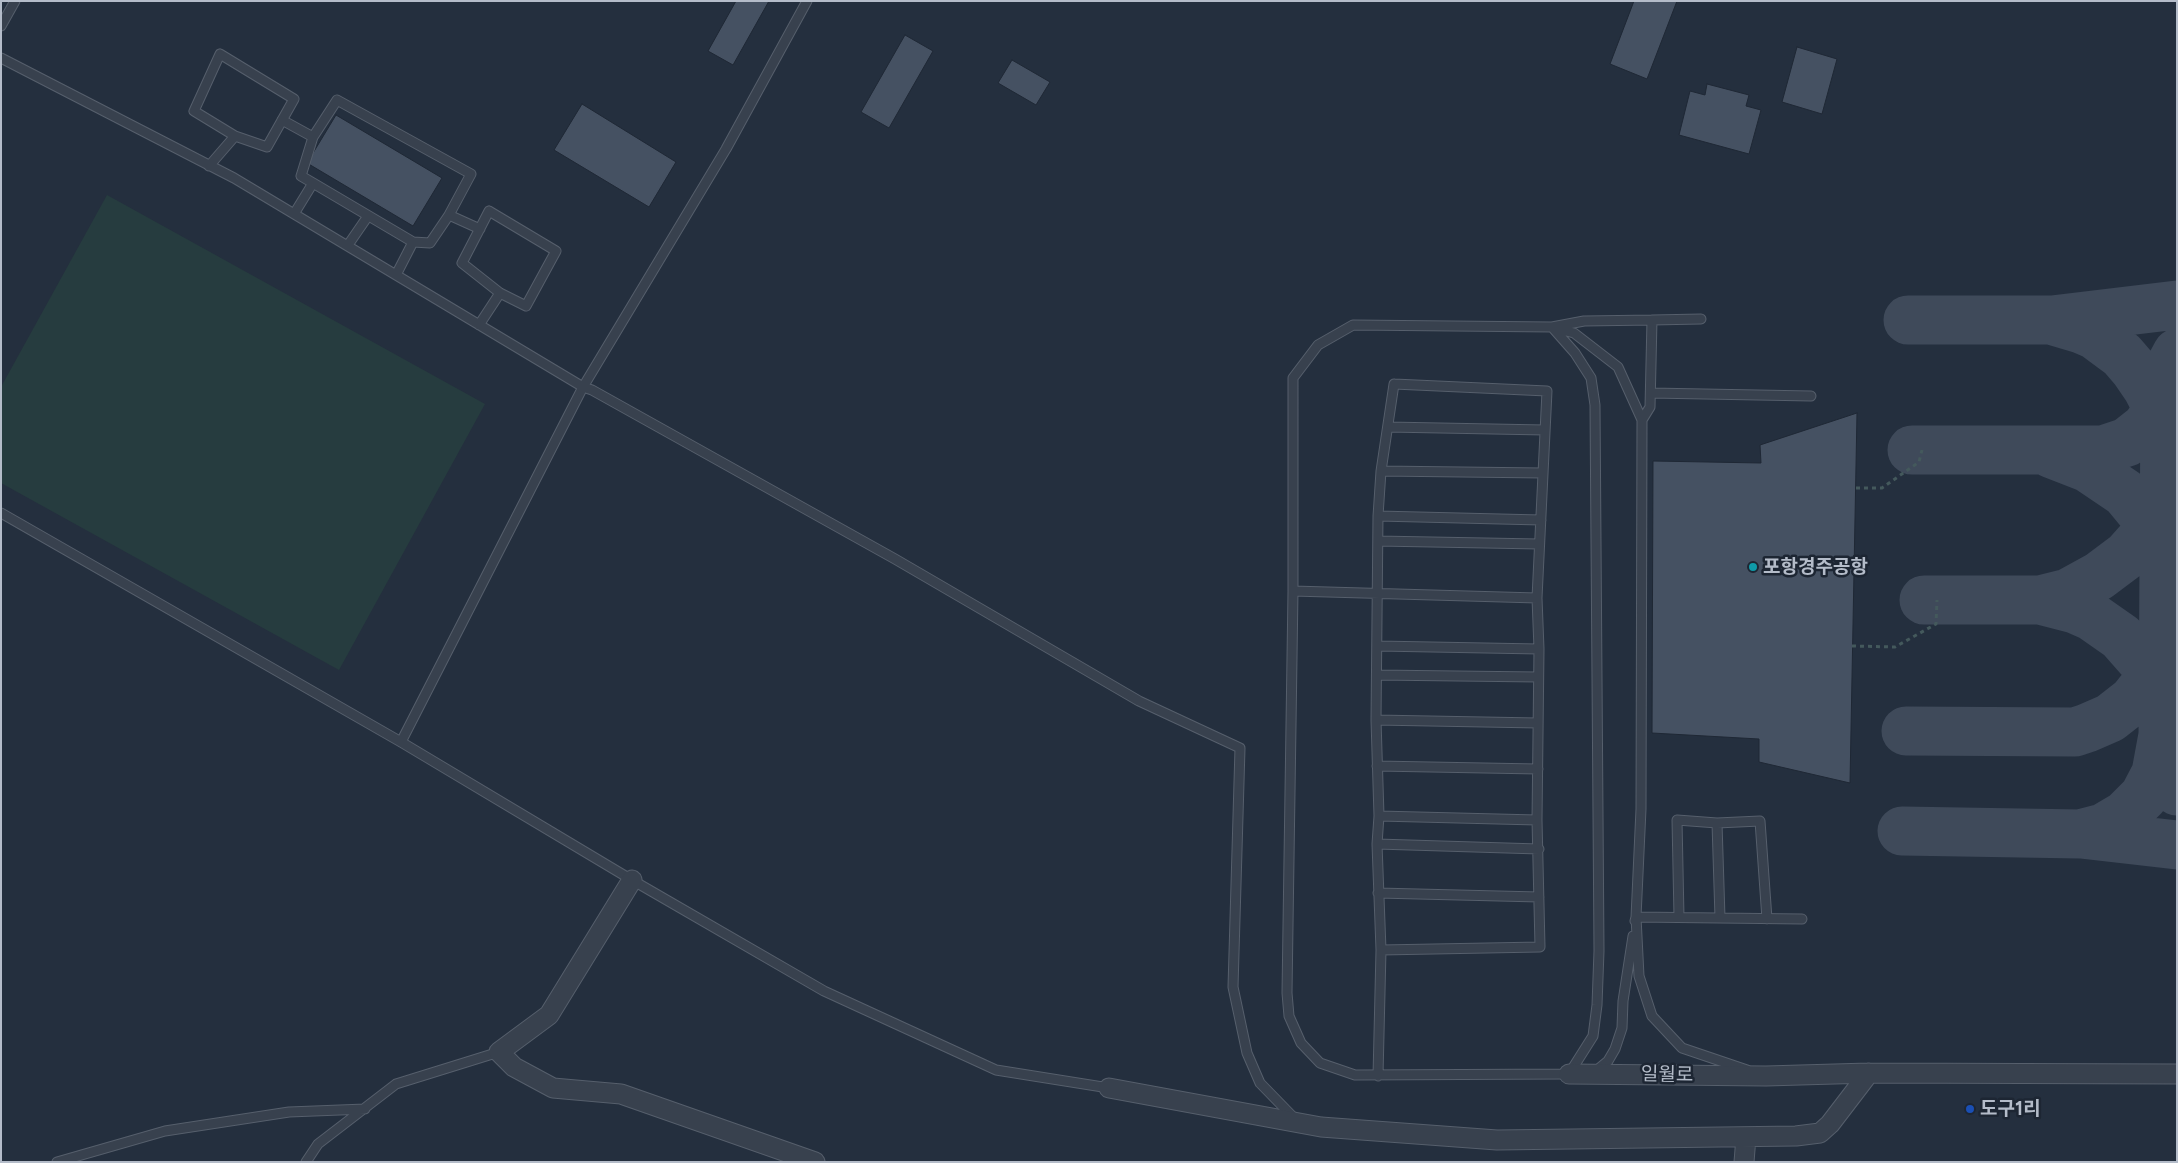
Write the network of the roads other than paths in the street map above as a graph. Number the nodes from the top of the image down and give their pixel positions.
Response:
1 (15, 1) edge
2 (807, 1) edge
3 (1, 26) edge
4 (1, 58) edge
5 (282, 120) junction
6 (235, 136) junction
7 (313, 137) junction
8 (209, 166) junction
9 (314, 183) junction
10 (294, 214) junction
11 (449, 215) junction
12 (368, 216) junction
13 (480, 229) junction
14 (414, 242) junction
15 (348, 246) junction
16 (396, 275) junction
17 (500, 293) junction
18 (1701, 319) dead end
19 (1652, 320) junction
20 (479, 325) junction
21 (1552, 327) junction
22 (583, 387) junction
23 (1651, 393) junction
24 (1812, 396) dead end
25 (1642, 420) junction
26 (1388, 427) junction
27 (1545, 430) junction
28 (1381, 470) junction
29 (1543, 473) junction
30 (1, 513) edge
31 (1378, 516) junction
32 (1541, 520) junction
33 (1378, 541) junction
34 (1540, 544) junction
35 (1293, 591) junction
36 (1378, 595) junction
37 (1537, 598) junction
38 (1378, 646) junction
39 (1540, 649) junction
40 (1377, 675) junction
41 (1538, 677) junction
42 (1376, 720) junction
43 (1538, 723) junction
44 (401, 742) junction
45 (1377, 766) junction
46 (1538, 768) junction
47 (1379, 816) junction
48 (1537, 820) junction
49 (1717, 823) junction
50 (1377, 844) junction
51 (1539, 849) junction
52 (632, 880) junction
53 (1378, 893) junction
54 (1539, 897) junction
55 (1636, 917) junction
56 (1679, 917) junction
57 (1720, 918) junction
58 (1768, 919) junction
59 (1802, 919) dead end
60 (1381, 950) junction
61 (499, 1052) junction
62 (1569, 1074) junction
63 (1593, 1074) junction
64 (1869, 1074) junction
65 (2177, 1074) edge
66 (1378, 1076) junction
67 (1766, 1076) junction
68 (1109, 1088) joint
69 (365, 1108) junction
70 (1300, 1123) junction
71 (1746, 1137) junction
72 (57, 1162) edge
73 (306, 1162) edge
74 (815, 1162) edge
75 (1744, 1162) edge

1 - 3 lane
2 - 22 lane
4 - 8 lane
5 - 6 lane
5 - 6 lane
5 - 7 lane
6 - 8 lane
7 - 9 lane
7 - 11 lane
8 - 10 lane
9 - 10 lane
9 - 12 lane
10 - 15 lane
11 - 13 lane
11 - 14 lane
12 - 14 lane
12 - 15 lane
13 - 17 lane
13 - 17 lane
14 - 16 lane
15 - 16 lane
16 - 20 lane
17 - 20 lane
18 - 19 lane
19 - 21 lane
19 - 23 lane
20 - 22 lane
21 - 25 lane
21 - 35 lane
21 - 62 lane
22 - 44 lane
22 - 70 lane
23 - 24 lane
23 - 25 lane
25 - 55 lane
26 - 27 lane
26 - 27 lane
26 - 28 lane
27 - 29 lane
28 - 29 lane
28 - 31 lane
29 - 32 lane
30 - 44 lane
31 - 32 lane
31 - 33 lane
32 - 34 lane
33 - 34 lane
33 - 36 lane
34 - 37 lane
35 - 36 lane
35 - 66 lane
36 - 37 lane
36 - 38 lane
37 - 39 lane
38 - 39 lane
38 - 40 lane
39 - 41 lane
40 - 41 lane
40 - 42 lane
41 - 43 lane
42 - 43 lane
42 - 45 lane
43 - 46 lane
44 - 52 lane
45 - 46 lane
45 - 47 lane
46 - 48 lane
47 - 48 lane
47 - 50 lane
48 - 51 lane
49 - 56 lane
49 - 57 lane
49 - 58 lane
50 - 51 lane
50 - 53 lane
51 - 54 lane
52 - 61 street
52 - 68 lane
53 - 54 lane
53 - 60 lane
54 - 60 lane
55 - 56 lane
55 - 63 lane
55 - 67 lane
56 - 57 lane
57 - 58 lane
58 - 59 lane
60 - 66 lane
61 - 69 lane
61 - 74 street
62 - 63 street, 일월로
62 - 66 lane
63 - 67 street, 일월로
64 - 65 street, 일월로
64 - 67 street, 일월로
64 - 71 street
68 - 70 street
69 - 72 lane
69 - 73 lane
70 - 71 street
71 - 75 street

